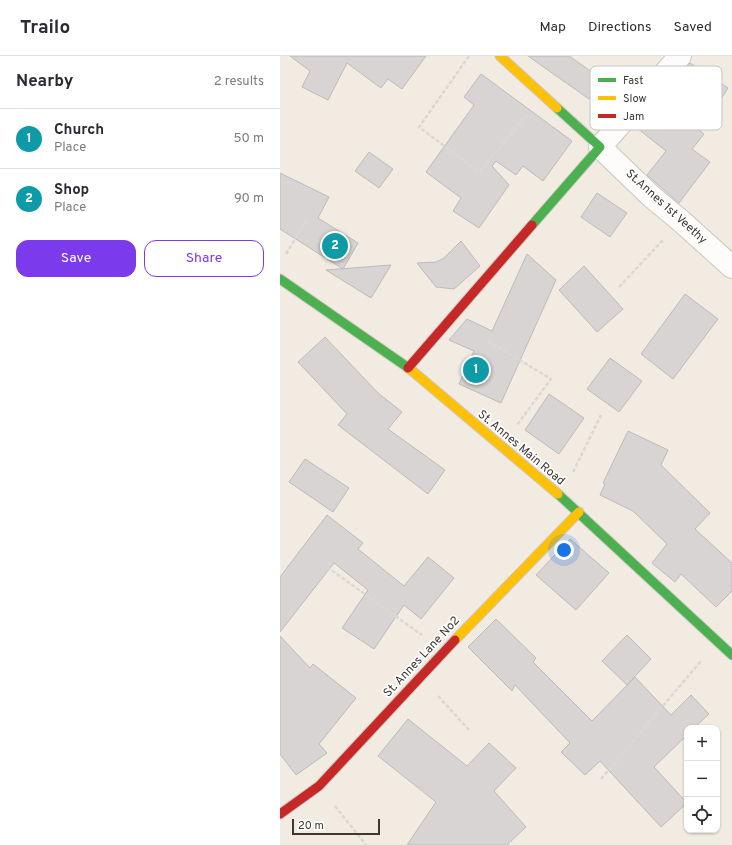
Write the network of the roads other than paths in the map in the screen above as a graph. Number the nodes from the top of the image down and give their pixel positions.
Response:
1 (500, 56) edge
2 (680, 56) edge
3 (671, 66) edge
4 (615, 130) edge
5 (600, 147) junction
6 (732, 267) edge
7 (280, 280) edge
8 (408, 368) junction
9 (578, 512) junction
10 (732, 655) edge
11 (280, 814) edge

1 - 5 street
2 - 3 street
4 - 5 street
5 - 6 street, St.Annes 1st Veethy
5 - 8 street
7 - 8 street, St. Annes Main Road
8 - 9 street, St. Annes Main Road
9 - 10 street, St. Annes Main Road
9 - 11 street, St. Annes Lane No2

